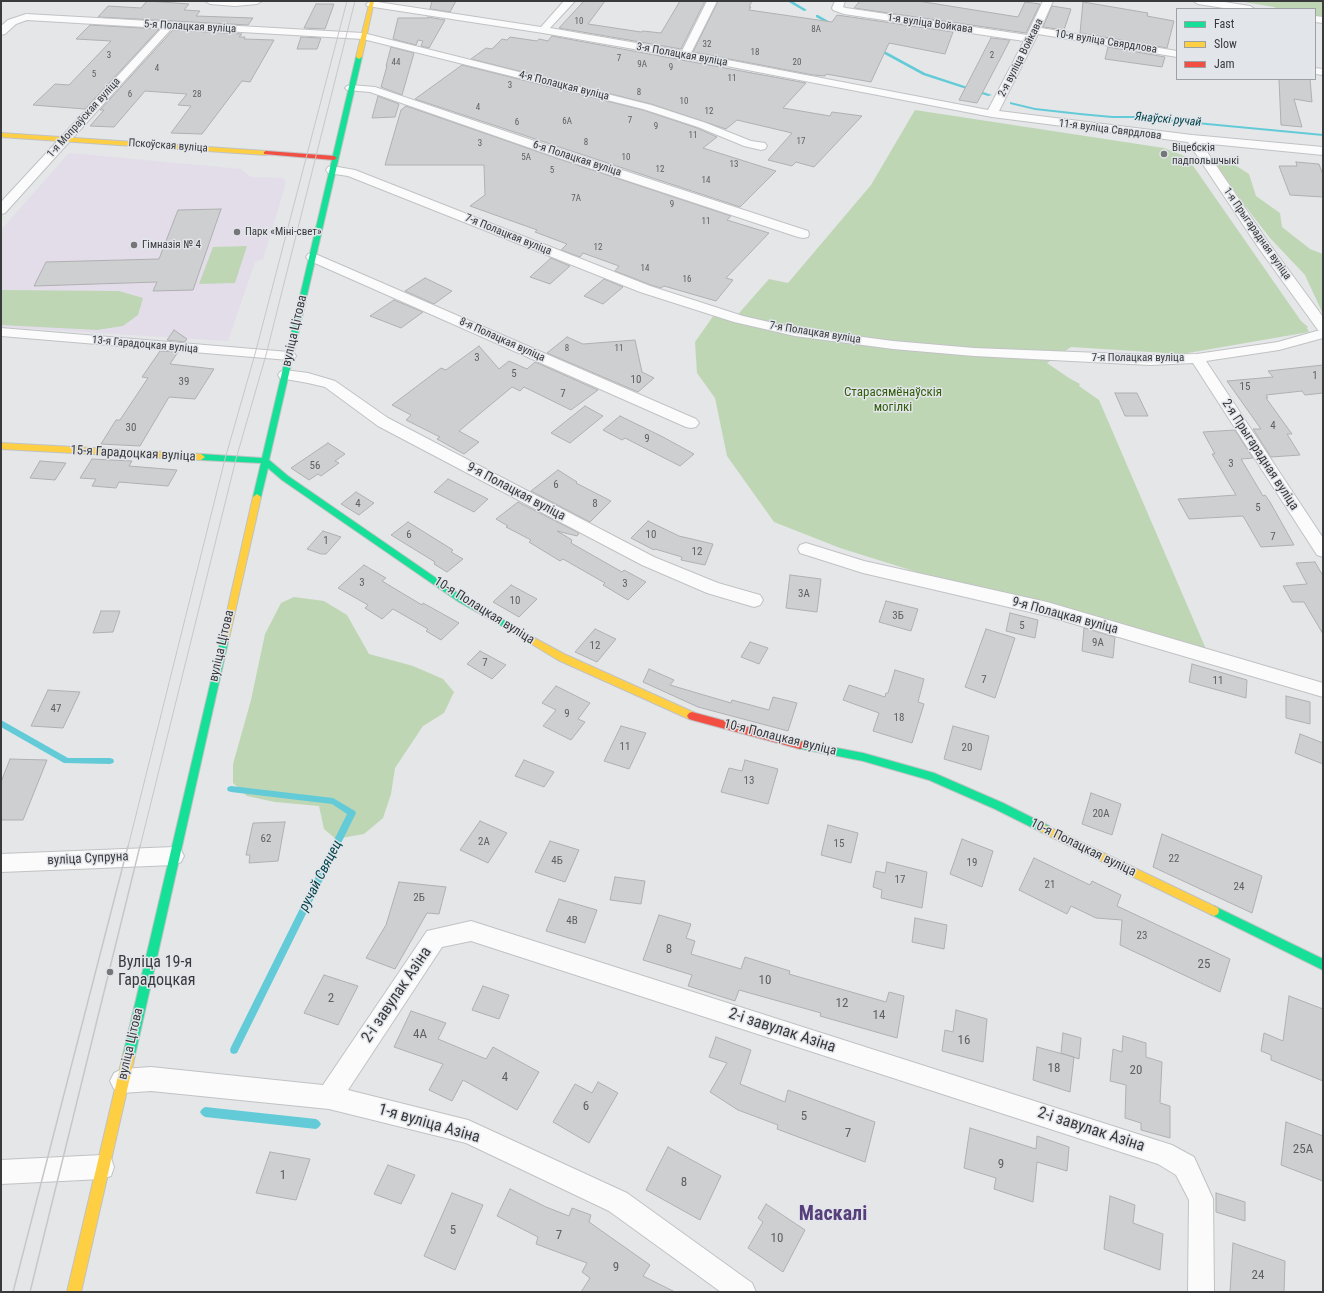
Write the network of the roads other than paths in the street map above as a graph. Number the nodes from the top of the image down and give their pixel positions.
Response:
1 (210, 1) edge
2 (257, 1) edge
3 (570, 1) edge
4 (712, 1) edge
5 (840, 1) edge
6 (1048, 1) edge
7 (1198, 1) edge
8 (371, 3) edge
9 (1244, 8) edge
10 (169, 26) junction
11 (543, 30) junction
12 (1, 32) edge
13 (1033, 35) junction
14 (363, 36) junction
15 (1176, 54) edge
16 (685, 55) junction
17 (351, 88) junction
18 (992, 114) junction
19 (1, 135) edge
20 (64, 139) junction
21 (1192, 139) junction
22 (761, 146) dead end
23 (1323, 151) edge
24 (333, 164) junction
25 (1, 210) edge
26 (803, 234) dead end
27 (313, 257) junction
28 (1323, 327) edge
29 (1, 332) edge
30 (1323, 334) edge
31 (289, 356) junction
32 (1197, 358) junction
33 (285, 375) junction
34 (691, 423) dead end
35 (1, 446) edge
36 (265, 461) junction
37 (806, 550) dead end
38 (1323, 551) edge
39 (754, 600) dead end
40 (1323, 690) edge
41 (174, 856) junction
42 (1, 863) edge
43 (1323, 965) edge
44 (122, 1081) junction
45 (329, 1097) junction
46 (102, 1167) junction
47 (1, 1172) edge
48 (74, 1292) edge
49 (744, 1292) edge
50 (1201, 1292) edge

1 - 2 street
3 - 11 street
4 - 16 street
5 - 13 street, 1-я вуліца Войкава
6 - 13 street, 2-я вуліца Войкава
7 - 9 street
8 - 11 street, 3-я Полацкая вуліца
8 - 14 main road, вуліца Цітова
10 - 12 street, 5-я Полацкая вуліца
10 - 14 street, 5-я Полацкая вуліца
10 - 20 street, 1-я Мопраўская вуліца
11 - 16 street, 3-я Полацкая вуліца
13 - 15 street, 10-я вуліца Свярдлова
13 - 18 street, 2-я вуліца Войкава
14 - 17 main road, вуліца Цітова
14 - 22 street, 4-я Полацкая вуліца
16 - 18 street, 3-я Полацкая вуліца
17 - 24 main road, вуліца Цітова
17 - 26 street, 6-я Полацкая вуліца
18 - 21 street, 11-я вуліца Свярдлова
19 - 20 main road, Пскоўская вуліца
20 - 24 main road, Пскоўская вуліца
20 - 25 street, 1-я Мопраўская вуліца
21 - 23 street, 11-я вуліца Свярдлова
21 - 28 street, 1-я Прыгарадная вуліца
24 - 27 main road, вуліца Цітова
24 - 32 street, 7-я Полацкая вуліца
27 - 31 main road, вуліца Цітова
27 - 34 street, 8-я Полацкая вуліца
29 - 31 street, 13-я Гарадоцкая вуліца
30 - 32 street, 7-я Полацкая вуліца
31 - 33 main road, вуліца Цітова
32 - 38 street, 2-я Прыгарадная вуліца
33 - 36 main road, вуліца Цітова
33 - 39 street, 9-я Полацкая вуліца
35 - 36 main road, 15-я Гарадоцкая вуліца
36 - 41 main road, вуліца Цітова
36 - 43 main road, 10-я Полацкая вуліца
37 - 40 street, 9-я Полацкая вуліца
41 - 42 street, вуліца Супруна
41 - 44 main road, вуліца Цітова
44 - 45 street, 1-я вуліца Азіна
44 - 46 main road, вуліца Цітова
45 - 49 street, 1-я вуліца Азіна
45 - 50 street, 2-і завулак Азіна
46 - 47 street
46 - 48 main road, вуліца Цітова

